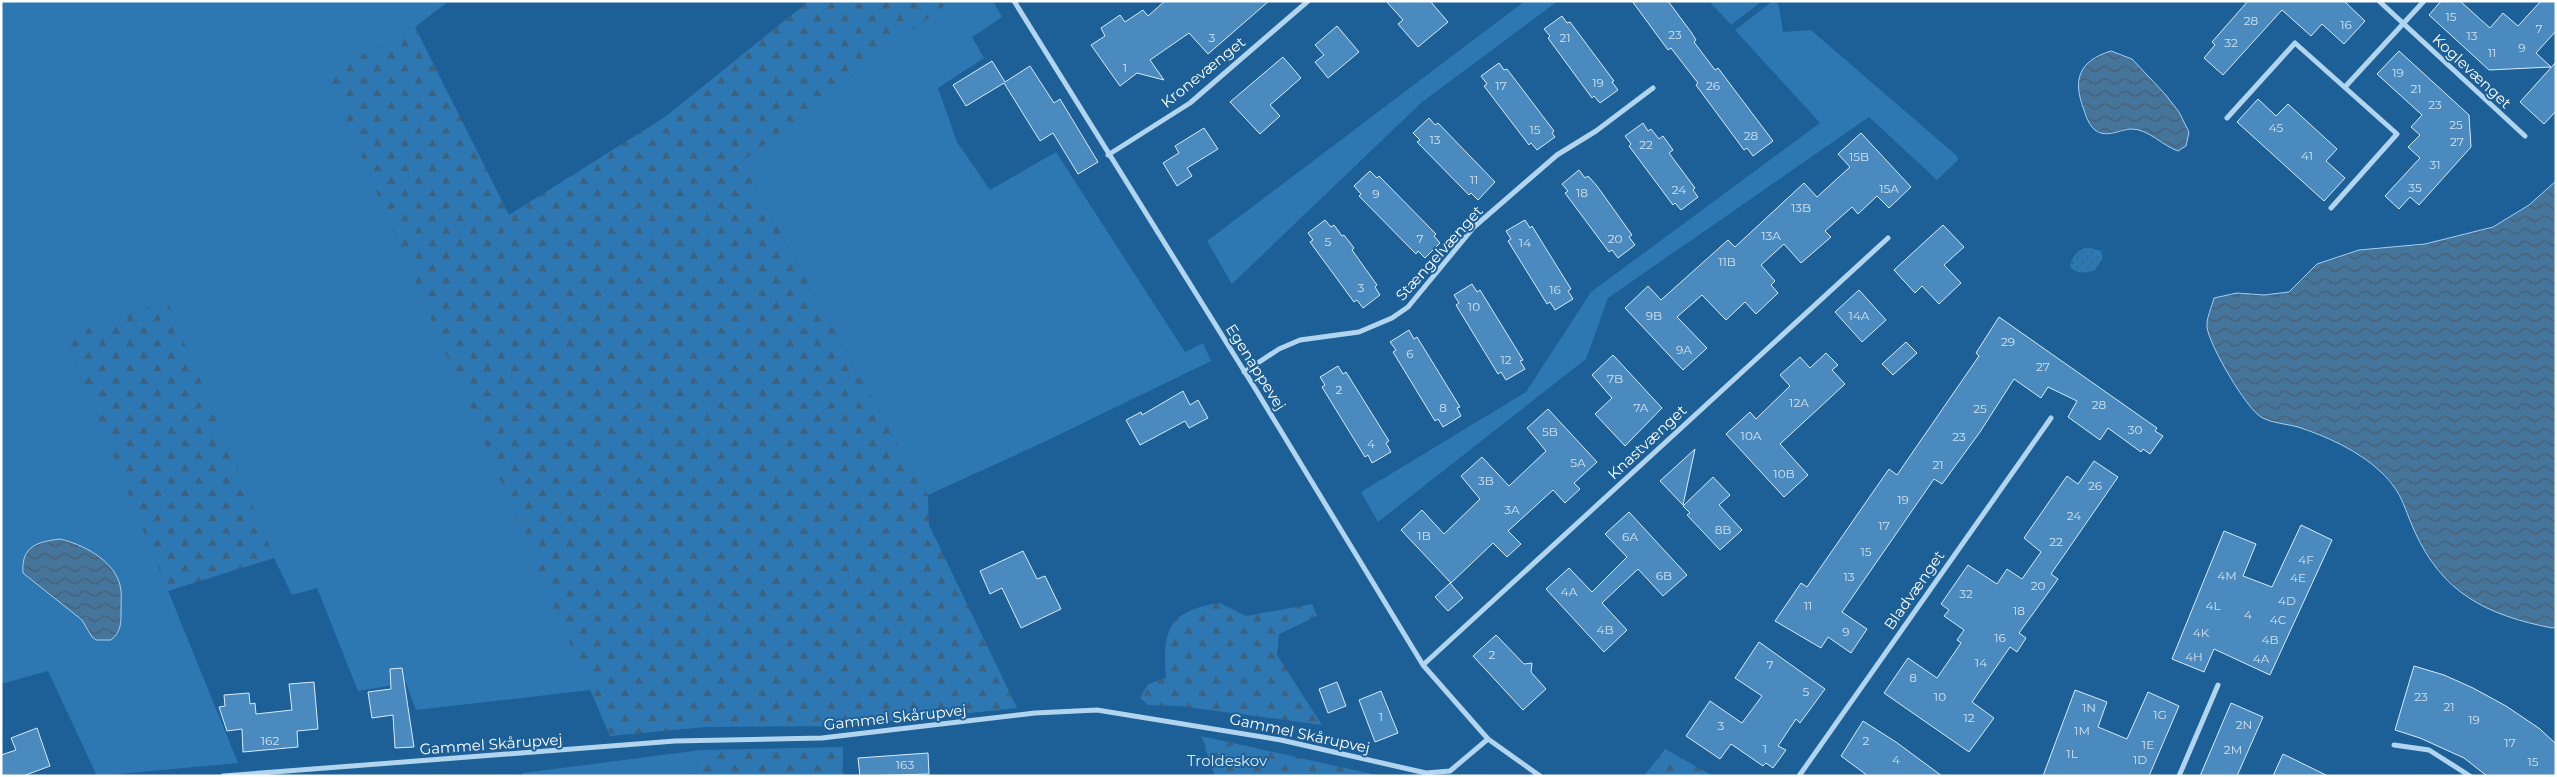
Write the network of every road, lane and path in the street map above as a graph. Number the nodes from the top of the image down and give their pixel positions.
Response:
1 (1014, 1) edge
2 (1308, 1) edge
3 (2378, 1) edge
4 (2424, 1) edge
5 (2403, 24) junction
6 (2345, 87) junction
7 (1653, 88) dead end
8 (2227, 118) dead end
9 (2525, 136) dead end
10 (1108, 155) junction
11 (2331, 208) dead end
12 (1888, 238) dead end
13 (1244, 372) junction
14 (2051, 418) dead end
15 (1424, 665) junction
16 (2218, 685) dead end
17 (1488, 739) junction
18 (2394, 745) dead end
19 (223, 776) edge
20 (1540, 776) edge
21 (1799, 776) edge
22 (2179, 776) edge
23 (2470, 776) edge

1 - 10 street, Egenappevej
2 - 10 street, Kronevænget
3 - 5 street, Koglevænget
4 - 5 street
5 - 6 street
5 - 9 street, Koglevænget
6 - 8 street
6 - 11 street
7 - 13 street, Stængelvænget
10 - 13 street, Egenappevej
12 - 15 street, Knastvænget
13 - 15 street, Egenappevej
14 - 21 street, Bladvænget
15 - 17 street, Egenappevej
16 - 22 street
17 - 19 street, Gammel Skårupvej
17 - 20 street
18 - 23 street

